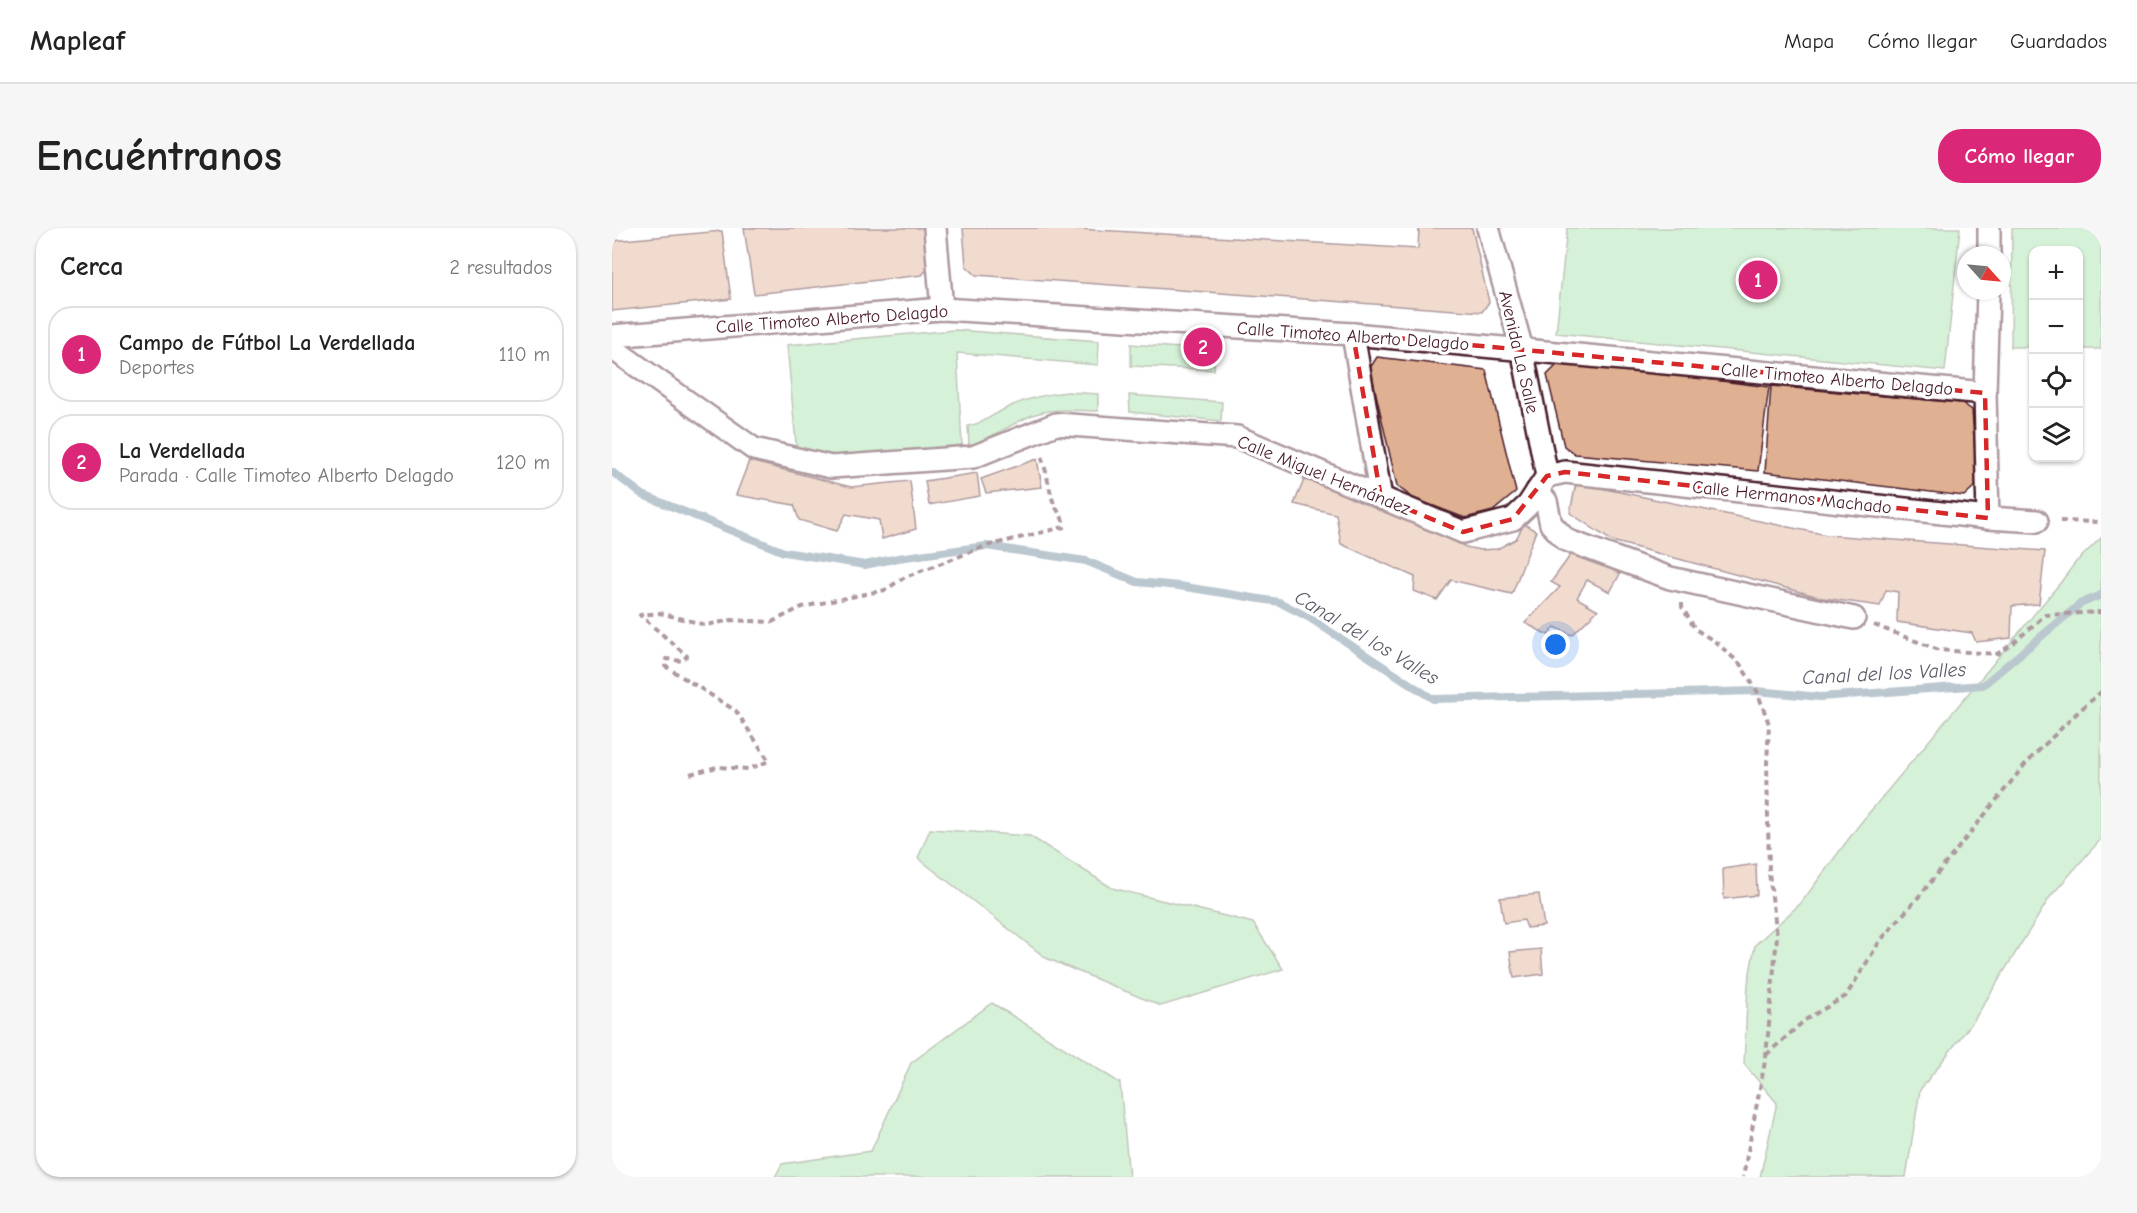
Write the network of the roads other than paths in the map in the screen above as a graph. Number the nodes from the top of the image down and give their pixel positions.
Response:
1 (935, 228) edge
2 (1488, 228) edge
3 (1989, 228) edge
4 (1989, 246) edge
5 (1988, 300) edge
6 (942, 309) junction
7 (1353, 334) junction
8 (612, 336) edge
9 (612, 348) edge
10 (1522, 349) junction
11 (1985, 393) junction
12 (1542, 484) junction
13 (1381, 498) junction
14 (1988, 518) junction
15 (2037, 520) road end
16 (1854, 618) road end

1 - 6 street
2 - 10 street, Avenida La Salle
3 - 4 street
5 - 11 street
6 - 7 street, Calle Timoteo Alberto Delagdo
6 - 8 street, Calle Timoteo Alberto Delagdo
7 - 10 street, Calle Timoteo Alberto Delagdo
7 - 13 street
9 - 13 street, Calle Miguel Hernández
10 - 11 street, Calle Timoteo Alberto Delagdo
10 - 12 street, Avenida La Salle
11 - 14 street
12 - 13 street, Calle Miguel Hernández
12 - 14 street, Calle Hermanos Machado
12 - 16 street, Avenida La Salle
14 - 15 street, Calle Hermanos Machado

